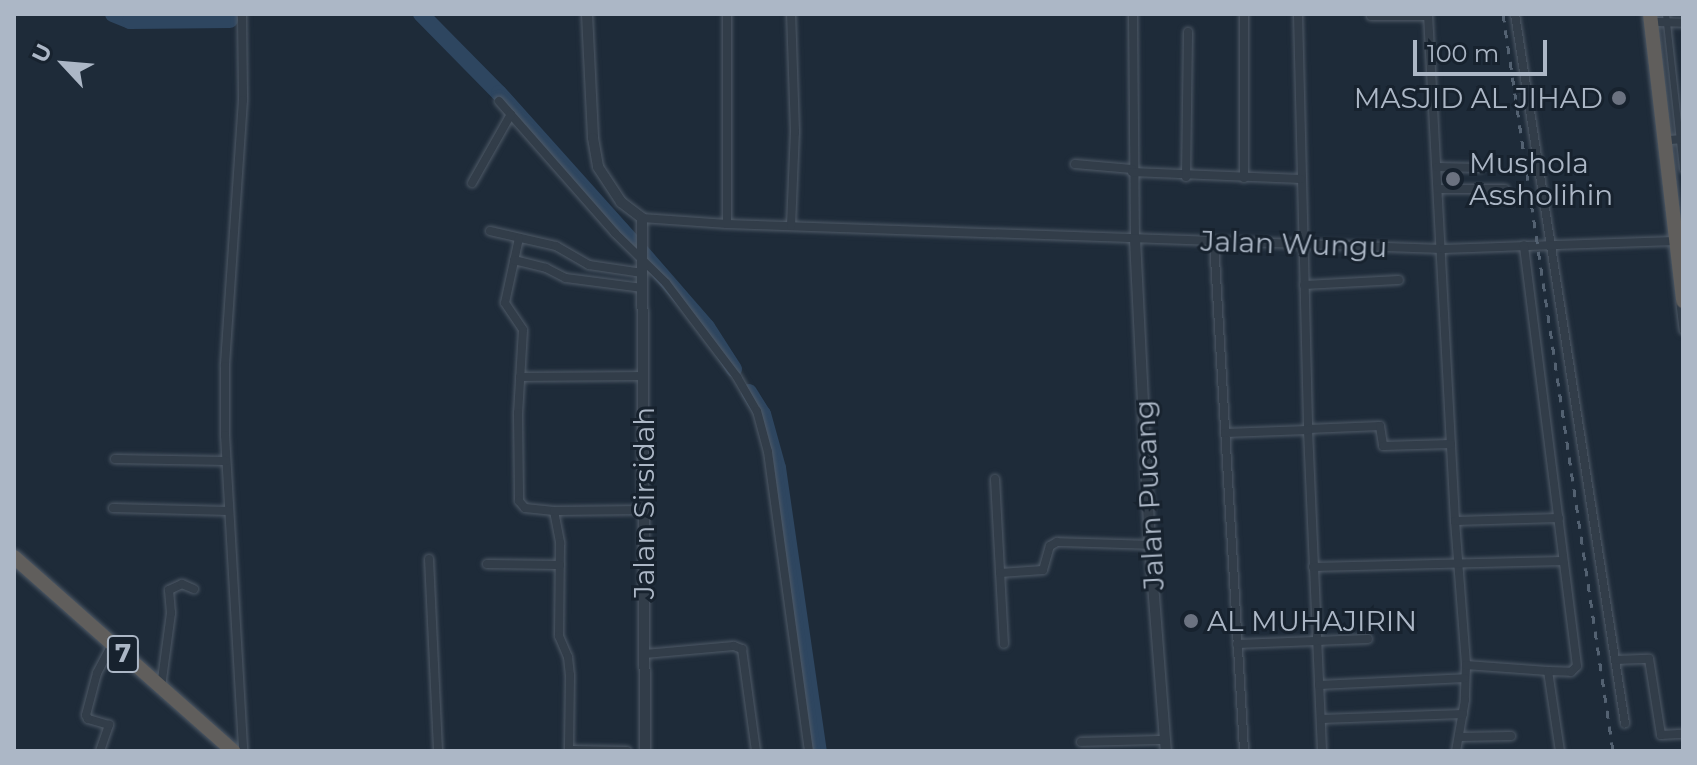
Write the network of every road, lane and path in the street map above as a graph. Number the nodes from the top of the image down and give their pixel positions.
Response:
1 (242, 14) edge
2 (587, 14) edge
3 (727, 14) edge
4 (791, 14) edge
5 (1133, 14) edge
6 (1244, 14) edge
7 (1298, 14) edge
8 (1515, 14) edge
9 (1428, 15) edge
10 (1371, 16) dead end
11 (1657, 17) edge
12 (1683, 23) edge
13 (1188, 32) dead end
14 (499, 101) dead end
15 (511, 114) junction
16 (1678, 139) edge
17 (1075, 164) dead end
18 (1437, 167) junction
19 (1480, 168) dead end
20 (1683, 169) edge
21 (1132, 170) junction
22 (1186, 177) junction
23 (1244, 178) junction
24 (1301, 179) junction
25 (472, 183) dead end
26 (1438, 189) junction
27 (1505, 189) dead end
28 (642, 218) junction
29 (727, 224) junction
30 (791, 226) junction
31 (490, 231) dead end
32 (519, 238) junction
33 (1135, 239) junction
34 (1214, 241) junction
35 (1303, 244) junction
36 (1551, 244) junction
37 (1679, 244) edge
38 (1524, 245) junction
39 (1443, 249) junction
40 (642, 257) junction
41 (514, 260) junction
42 (642, 273) junction
43 (1399, 280) dead end
44 (1304, 285) junction
45 (642, 288) junction
46 (1683, 301) edge
47 (1683, 331) edge
48 (643, 376) junction
49 (520, 377) junction
50 (1308, 429) junction
51 (1225, 433) junction
52 (1451, 444) junction
53 (115, 459) dead end
54 (226, 461) junction
55 (995, 479) dead end
56 (113, 508) dead end
57 (644, 510) junction
58 (229, 511) junction
59 (554, 511) junction
60 (1559, 518) junction
61 (1455, 521) junction
62 (1150, 545) junction
63 (14, 557) edge
64 (429, 559) dead end
65 (1563, 561) junction
66 (487, 564) dead end
67 (560, 565) junction
68 (1458, 565) junction
69 (1313, 567) junction
70 (1000, 573) junction
71 (194, 589) dead end
72 (1368, 639) dead end
73 (1315, 640) junction
74 (1004, 644) dead end
75 (1237, 644) junction
76 (112, 645) junction
77 (645, 654) junction
78 (1615, 660) junction
79 (1466, 665) junction
80 (1548, 671) junction
81 (1465, 678) junction
82 (1319, 685) junction
83 (161, 688) junction
84 (1463, 714) junction
85 (1321, 719) junction
86 (1625, 724) dead end
87 (1683, 734) edge
88 (1511, 736) dead end
89 (1459, 737) junction
90 (1081, 742) dead end
91 (1166, 746) edge
92 (569, 750) edge
93 (100, 751) edge
94 (233, 751) edge
95 (243, 751) edge
96 (438, 751) edge
97 (627, 751) edge
98 (645, 751) edge
99 (756, 751) edge
100 (809, 751) edge
101 (1244, 751) edge
102 (1322, 751) edge
103 (1456, 751) edge
104 (1560, 751) edge

1 - 54 street
2 - 28 street
3 - 29 street
4 - 30 street
5 - 21 street
6 - 23 street
7 - 24 street
8 - 36 street
9 - 10 street
9 - 18 street
11 - 12 street
11 - 16 highway
11 - 37 highway
13 - 22 street
14 - 15 street
15 - 25 street
15 - 40 street
16 - 20 street
16 - 37 highway
17 - 21 street
18 - 19 street
18 - 26 street
21 - 22 street
21 - 33 street
22 - 23 street
23 - 24 street
24 - 35 street
26 - 27 street
26 - 39 street
28 - 29 street, Jalan Wungu
28 - 40 street, Jalan Sirsidah
29 - 30 street, Jalan Wungu
30 - 33 street, Jalan Wungu
31 - 32 street
32 - 41 street
32 - 42 street
33 - 34 street, Jalan Wungu
33 - 62 street, Jalan Pucang
34 - 35 street, Jalan Wungu
34 - 51 street
35 - 39 street, Jalan Wungu
35 - 44 street
36 - 37 street, Jalan Wungu
36 - 38 street, Jalan Wungu
36 - 78 street
37 - 46 highway
37 - 47 street
38 - 39 street, Jalan Wungu
38 - 60 street
39 - 52 street
40 - 42 street, Jalan Sirsidah
40 - 100 street
41 - 45 street
41 - 49 street
42 - 45 street, Jalan Sirsidah
43 - 44 street
44 - 50 street
45 - 48 street, Jalan Sirsidah
48 - 49 street
48 - 57 street, Jalan Sirsidah
49 - 59 street
50 - 51 street
50 - 52 street
50 - 69 street
51 - 75 street
52 - 61 street
53 - 54 street
54 - 58 street
55 - 70 street
56 - 58 street
57 - 59 street
57 - 77 street, Jalan Sirsidah
58 - 95 street
59 - 67 street
60 - 61 street
60 - 65 street
61 - 68 street
62 - 70 street
62 - 91 street, Jalan Pucang
63 - 76 highway, 7
64 - 96 street
65 - 68 street
65 - 80 street
66 - 67 street
67 - 92 street
68 - 69 street
68 - 79 street
69 - 73 street
70 - 74 street
71 - 83 street
72 - 73 street
73 - 75 street
73 - 82 street
75 - 101 street
76 - 83 highway, 7
76 - 93 street
77 - 98 street, Jalan Sirsidah
77 - 99 street
78 - 86 street
78 - 87 street
79 - 80 street
79 - 81 street
80 - 104 street
81 - 82 street
81 - 84 street
82 - 85 street
83 - 94 highway, 7
84 - 85 street
84 - 89 street
85 - 102 street
88 - 89 street
89 - 103 street
90 - 91 street
92 - 97 street

